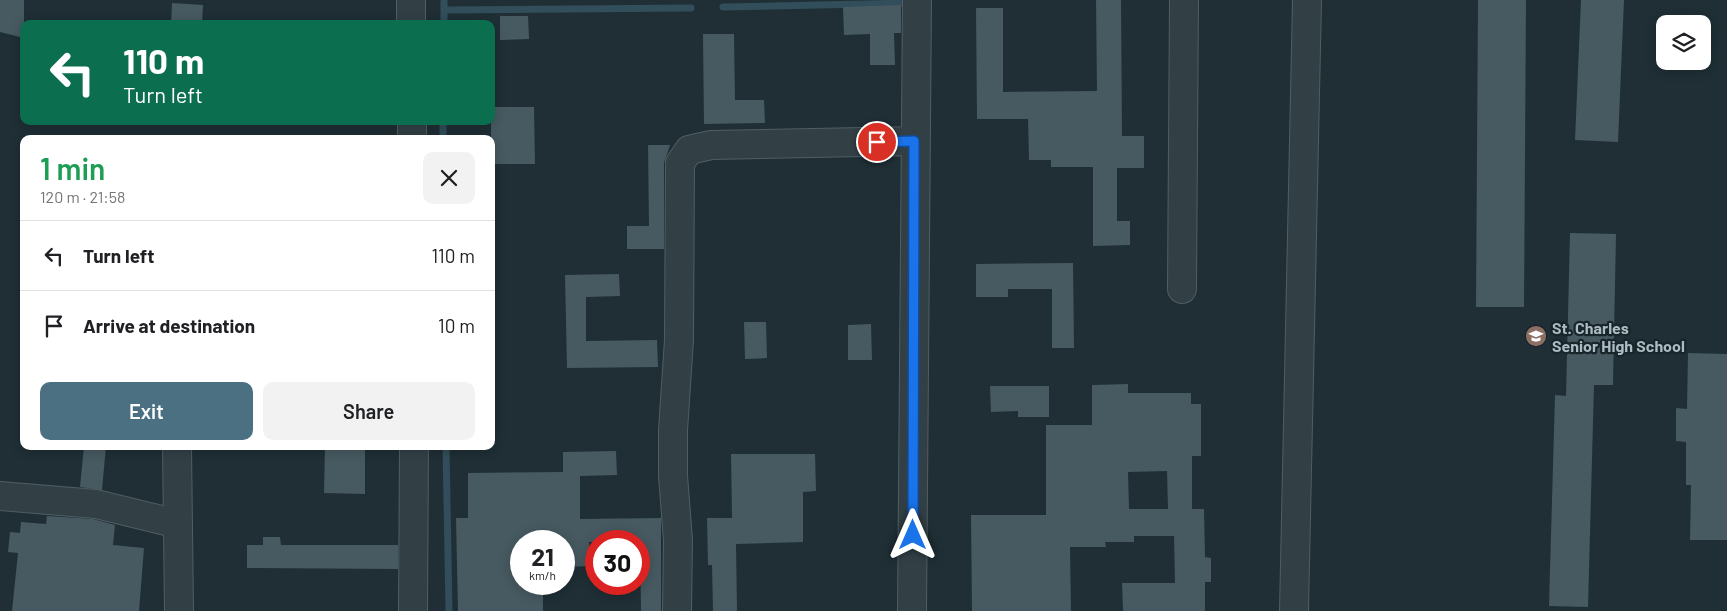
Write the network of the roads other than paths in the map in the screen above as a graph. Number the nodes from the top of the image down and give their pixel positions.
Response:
1 (411, 0) edge
2 (916, 0) edge
3 (1184, 0) edge
4 (1307, 0) edge
5 (411, 20) edge
6 (914, 141) junction
7 (1182, 289) dead end
8 (176, 450) edge
9 (414, 450) edge
10 (0, 496) edge
11 (178, 524) junction
12 (179, 611) edge
13 (413, 611) edge
14 (678, 611) edge
15 (912, 611) edge
16 (1294, 611) edge

1 - 5 street
2 - 6 street
3 - 7 street
4 - 16 street
6 - 14 street
6 - 15 street
8 - 11 street
9 - 13 street
10 - 11 street
11 - 12 street

